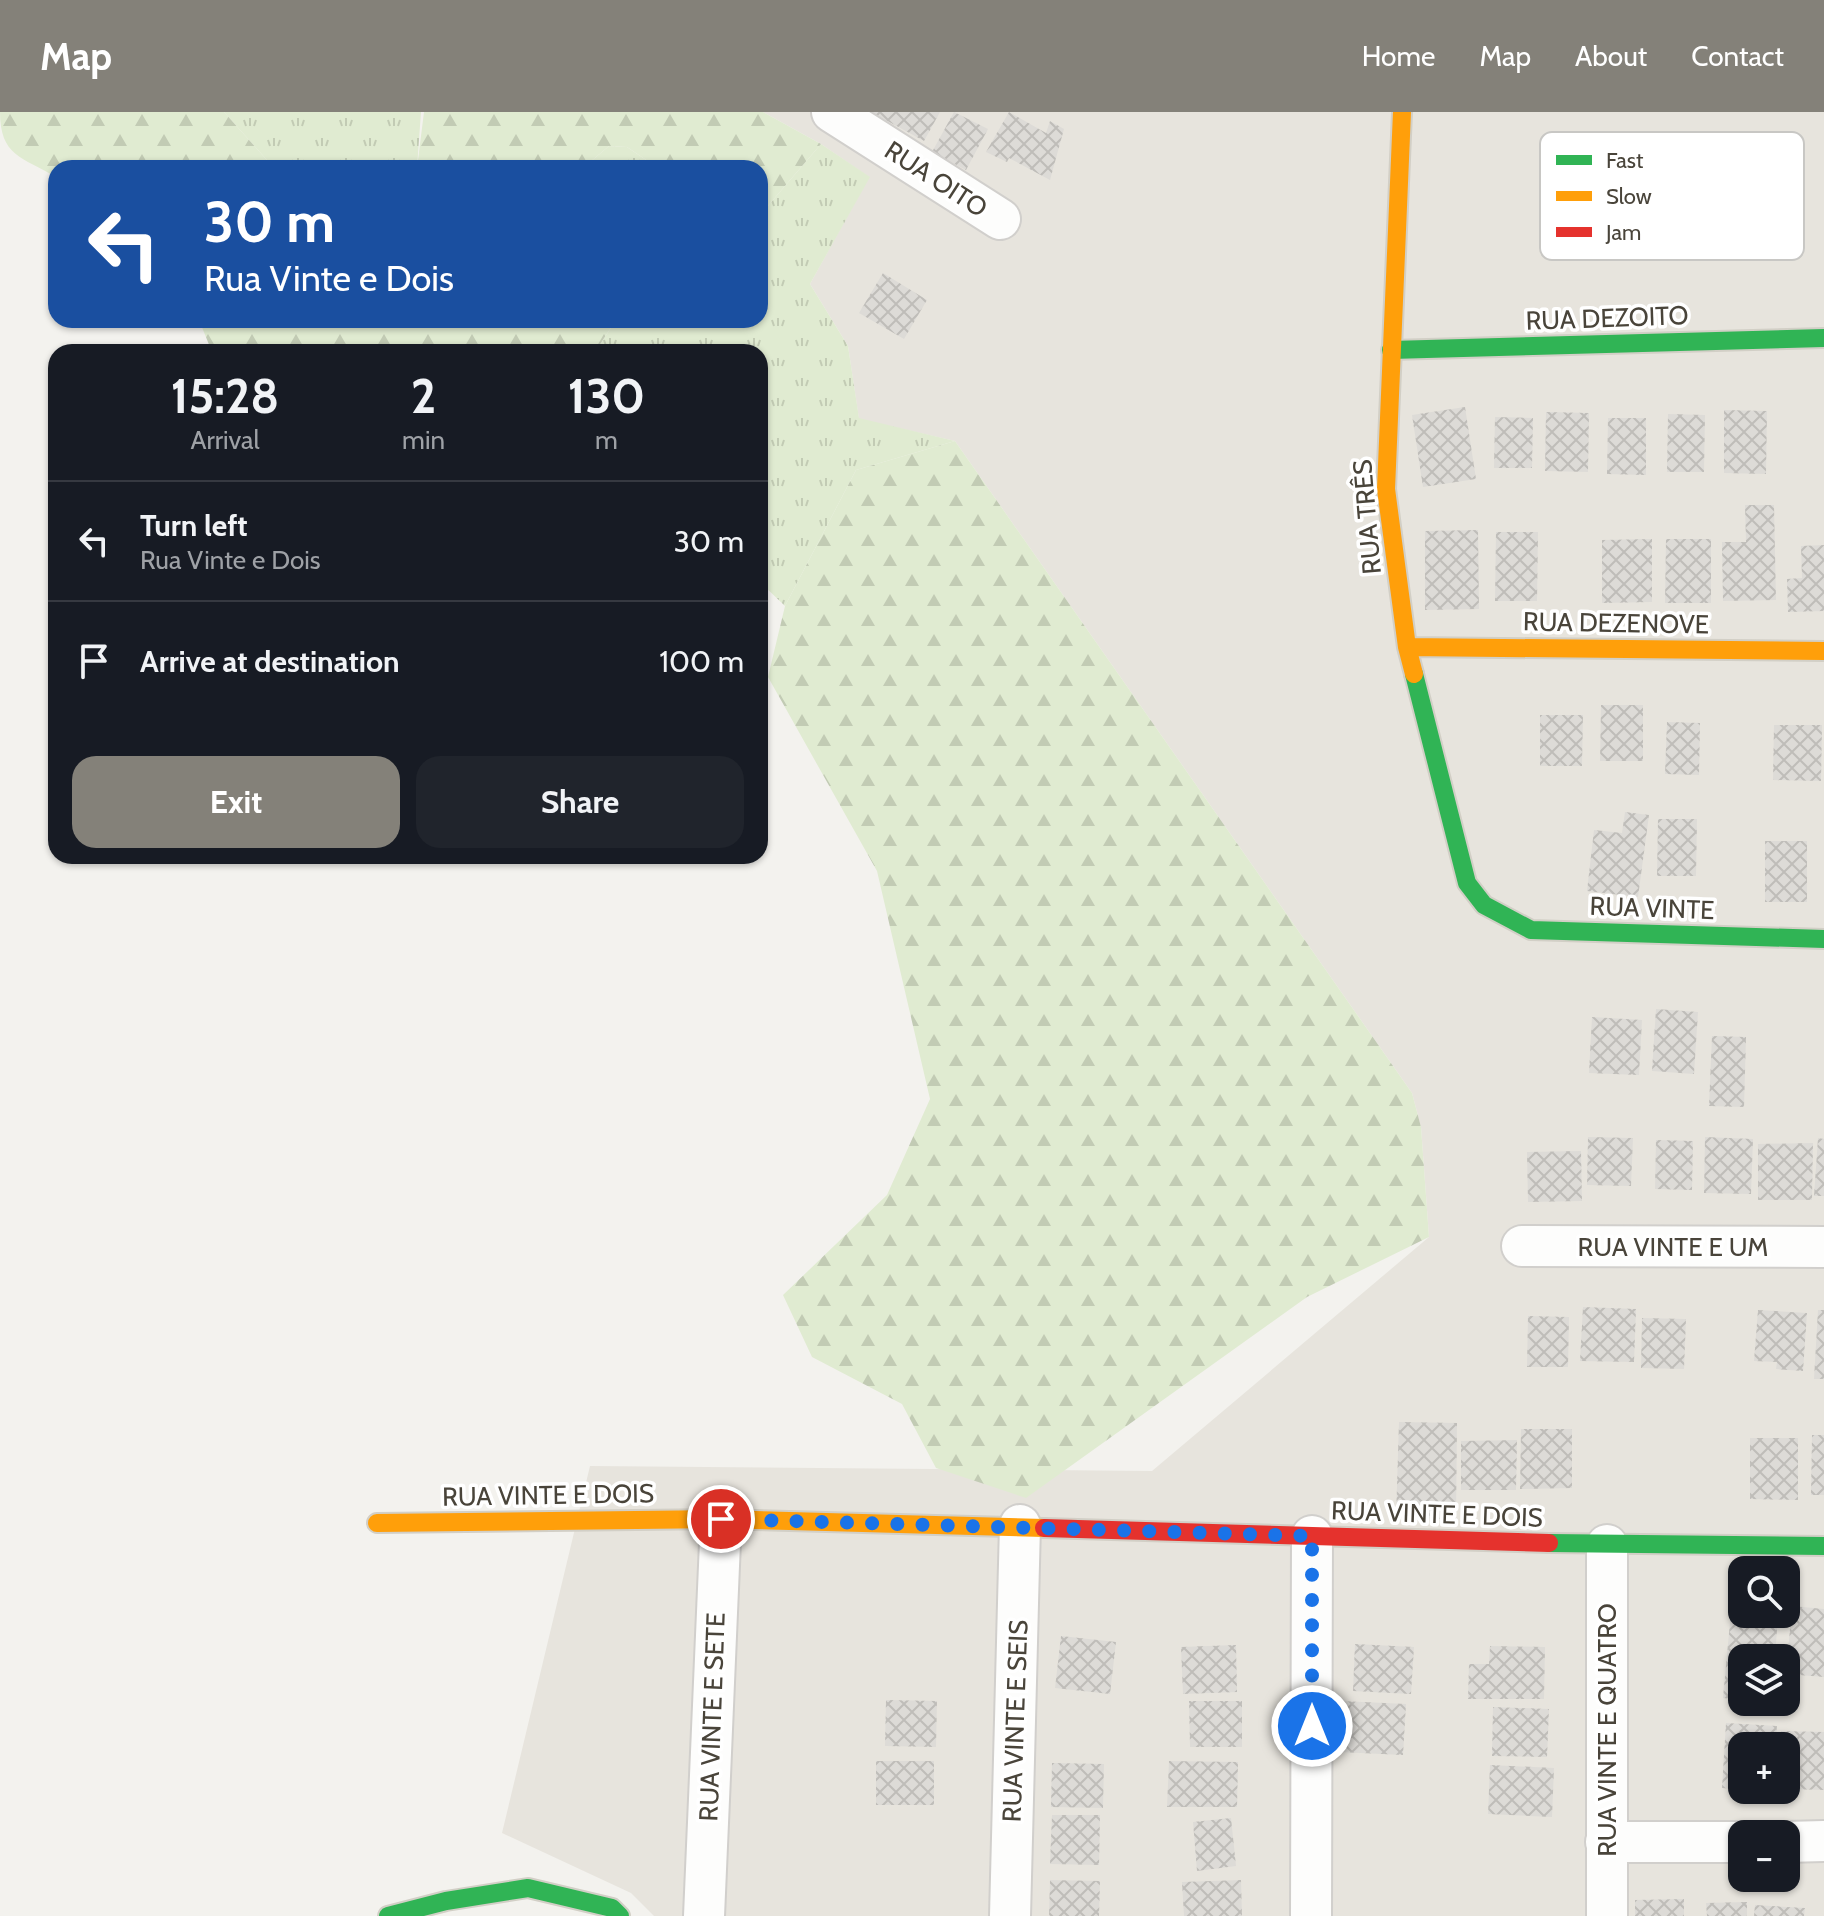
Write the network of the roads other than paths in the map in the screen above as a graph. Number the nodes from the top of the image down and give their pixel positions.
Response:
1 (832, 112) edge
2 (1402, 112) edge
3 (1000, 219) dead end
4 (1824, 338) edge
5 (1391, 350) junction
6 (1407, 647) junction
7 (1824, 651) edge
8 (1484, 905) joint
9 (1824, 939) edge
10 (1522, 1246) dead end
11 (1824, 1247) edge
12 (721, 1519) junction
13 (377, 1523) dead end
14 (1020, 1525) junction
15 (1312, 1536) junction
16 (1607, 1545) junction
17 (1824, 1546) edge
18 (1824, 1841) edge
19 (1606, 1842) junction
20 (1728, 1842) edge
21 (1800, 1842) edge
22 (388, 1916) edge
23 (620, 1916) edge
24 (704, 1916) edge
25 (1010, 1916) edge
26 (1311, 1916) edge
27 (1607, 1916) edge

1 - 3 street, RUA OITO
2 - 5 street, RUA TRÊS
4 - 5 street, RUA DEZOITO
5 - 6 street, RUA TRÊS
6 - 7 street, RUA DEZENOVE
6 - 8 street, RUA TRÊS
8 - 9 street, RUA VINTE
10 - 11 street, RUA VINTE E UM
12 - 13 street, RUA VINTE E DOIS
12 - 14 street, RUA VINTE E DOIS
12 - 24 street, RUA VINTE E SETE
14 - 15 street, RUA VINTE E DOIS
14 - 25 street, RUA VINTE E SEIS
15 - 16 street, RUA VINTE E DOIS
15 - 26 street
16 - 17 street, RUA VINTE E DOIS
16 - 19 street, RUA VINTE E QUATRO
18 - 21 street
19 - 20 street
19 - 27 street, RUA VINTE E QUATRO
22 - 23 street

